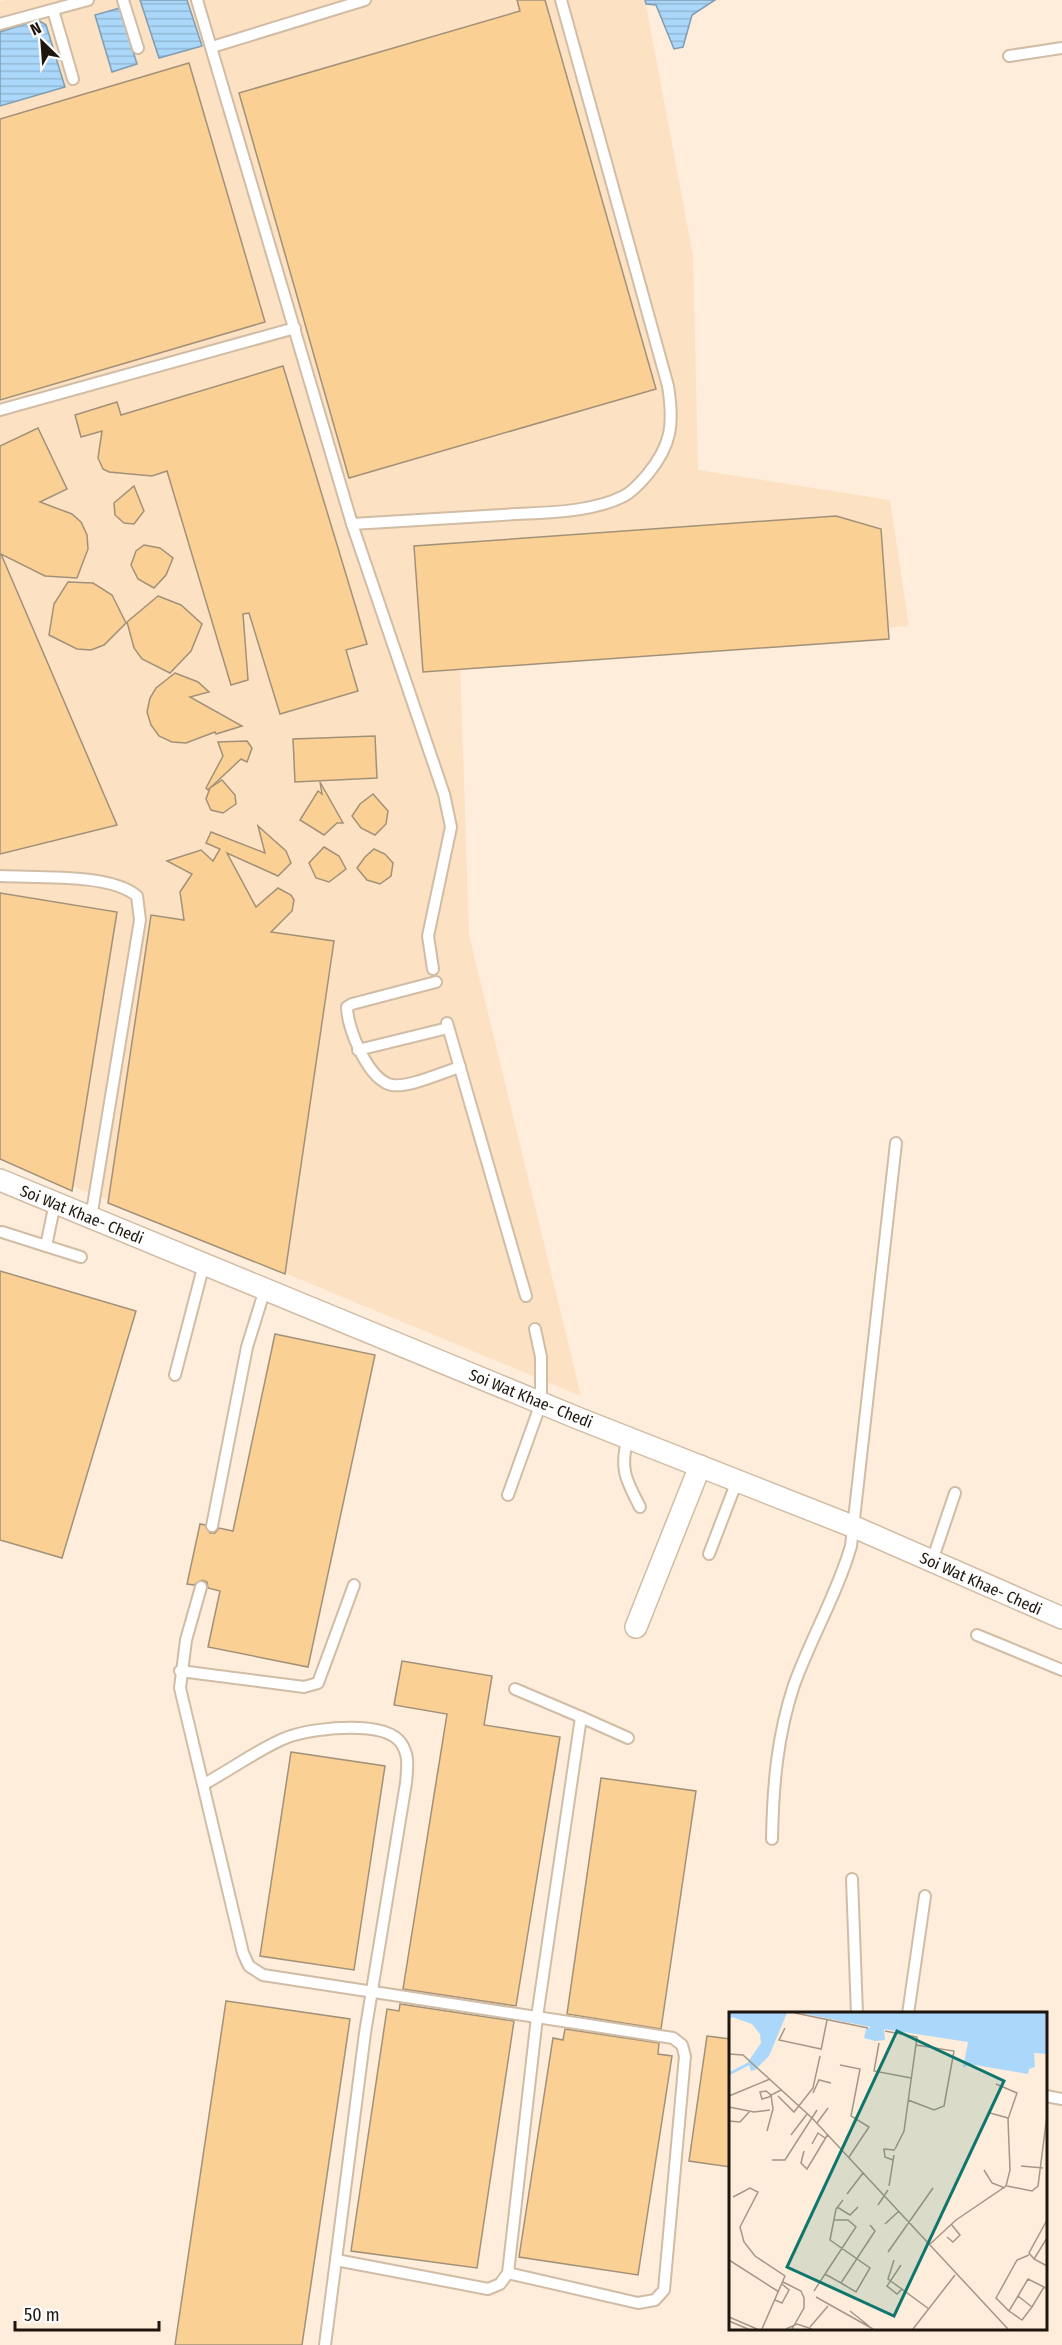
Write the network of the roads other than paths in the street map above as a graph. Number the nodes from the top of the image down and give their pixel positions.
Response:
1 (88, 0) edge
2 (123, 0) edge
3 (197, 0) edge
4 (365, 0) edge
5 (561, 0) edge
6 (53, 9) junction
7 (0, 24) edge
8 (212, 47) junction
9 (138, 48) dead end
10 (1062, 48) edge
11 (1009, 56) dead end
12 (73, 79) dead end
13 (295, 328) junction
14 (0, 410) edge
15 (352, 524) junction
16 (0, 876) edge
17 (433, 969) dead end
18 (436, 982) dead end
19 (358, 1050) junction
20 (460, 1067) junction
21 (896, 1143) dead end
22 (0, 1180) edge
23 (55, 1203) junction
24 (91, 1218) junction
25 (2, 1232) dead end
26 (46, 1246) junction
27 (81, 1257) dead end
28 (204, 1264) junction
29 (265, 1288) junction
30 (526, 1296) dead end
31 (535, 1329) dead end
32 (175, 1375) dead end
33 (541, 1403) junction
34 (628, 1438) junction
35 (700, 1466) junction
36 (737, 1481) junction
37 (955, 1493) dead end
38 (508, 1495) dead end
39 (640, 1507) dead end
40 (212, 1526) dead end
41 (852, 1526) junction
42 (709, 1554) dead end
43 (932, 1561) junction
44 (354, 1585) dead end
45 (201, 1587) dead end
46 (1062, 1618) edge
47 (636, 1627) dead end
48 (977, 1635) dead end
49 (1062, 1670) edge
50 (180, 1671) junction
51 (515, 1689) dead end
52 (581, 1717) junction
53 (628, 1738) dead end
54 (204, 1784) junction
55 (772, 1839) dead end
56 (852, 1879) dead end
57 (925, 1896) dead end
58 (372, 1992) junction
59 (857, 2012) edge
60 (908, 2012) edge
61 (537, 2017) junction
62 (1047, 2096) edge
63 (1062, 2099) edge
64 (336, 2260) junction
65 (508, 2273) junction
66 (325, 2345) edge

1 - 6 lane
2 - 9 lane
3 - 8 lane
4 - 8 lane
5 - 15 lane
6 - 7 lane
6 - 12 lane
8 - 13 lane
10 - 11 lane
13 - 14 lane
13 - 15 lane
15 - 17 lane
16 - 24 lane
18 - 19 lane
19 - 20 lane
19 - 20 lane
20 - 30 lane
21 - 41 lane
22 - 23 street, Soi Wat Khae- Chedi
23 - 24 street, Soi Wat Khae- Chedi
23 - 26 lane
24 - 28 street, Soi Wat Khae- Chedi
25 - 26 lane
26 - 27 lane
28 - 29 street, Soi Wat Khae- Chedi
28 - 32 lane
29 - 33 street, Soi Wat Khae- Chedi
29 - 40 lane
31 - 33 lane
33 - 34 street, Soi Wat Khae- Chedi
33 - 38 lane
34 - 35 street, Soi Wat Khae- Chedi
34 - 39 lane
35 - 36 street, Soi Wat Khae- Chedi
35 - 47 street
36 - 41 street, Soi Wat Khae- Chedi
36 - 42 lane
37 - 43 lane
41 - 43 street, Soi Wat Khae- Chedi
41 - 55 lane
43 - 46 street, Soi Wat Khae- Chedi
44 - 50 lane
45 - 50 lane
48 - 49 lane
50 - 54 lane
51 - 52 lane
52 - 53 lane
52 - 61 lane
54 - 58 lane
54 - 58 lane
56 - 59 lane
57 - 60 lane
58 - 61 lane
58 - 64 lane
61 - 65 lane
61 - 65 lane
62 - 63 lane
64 - 65 lane
64 - 66 lane

